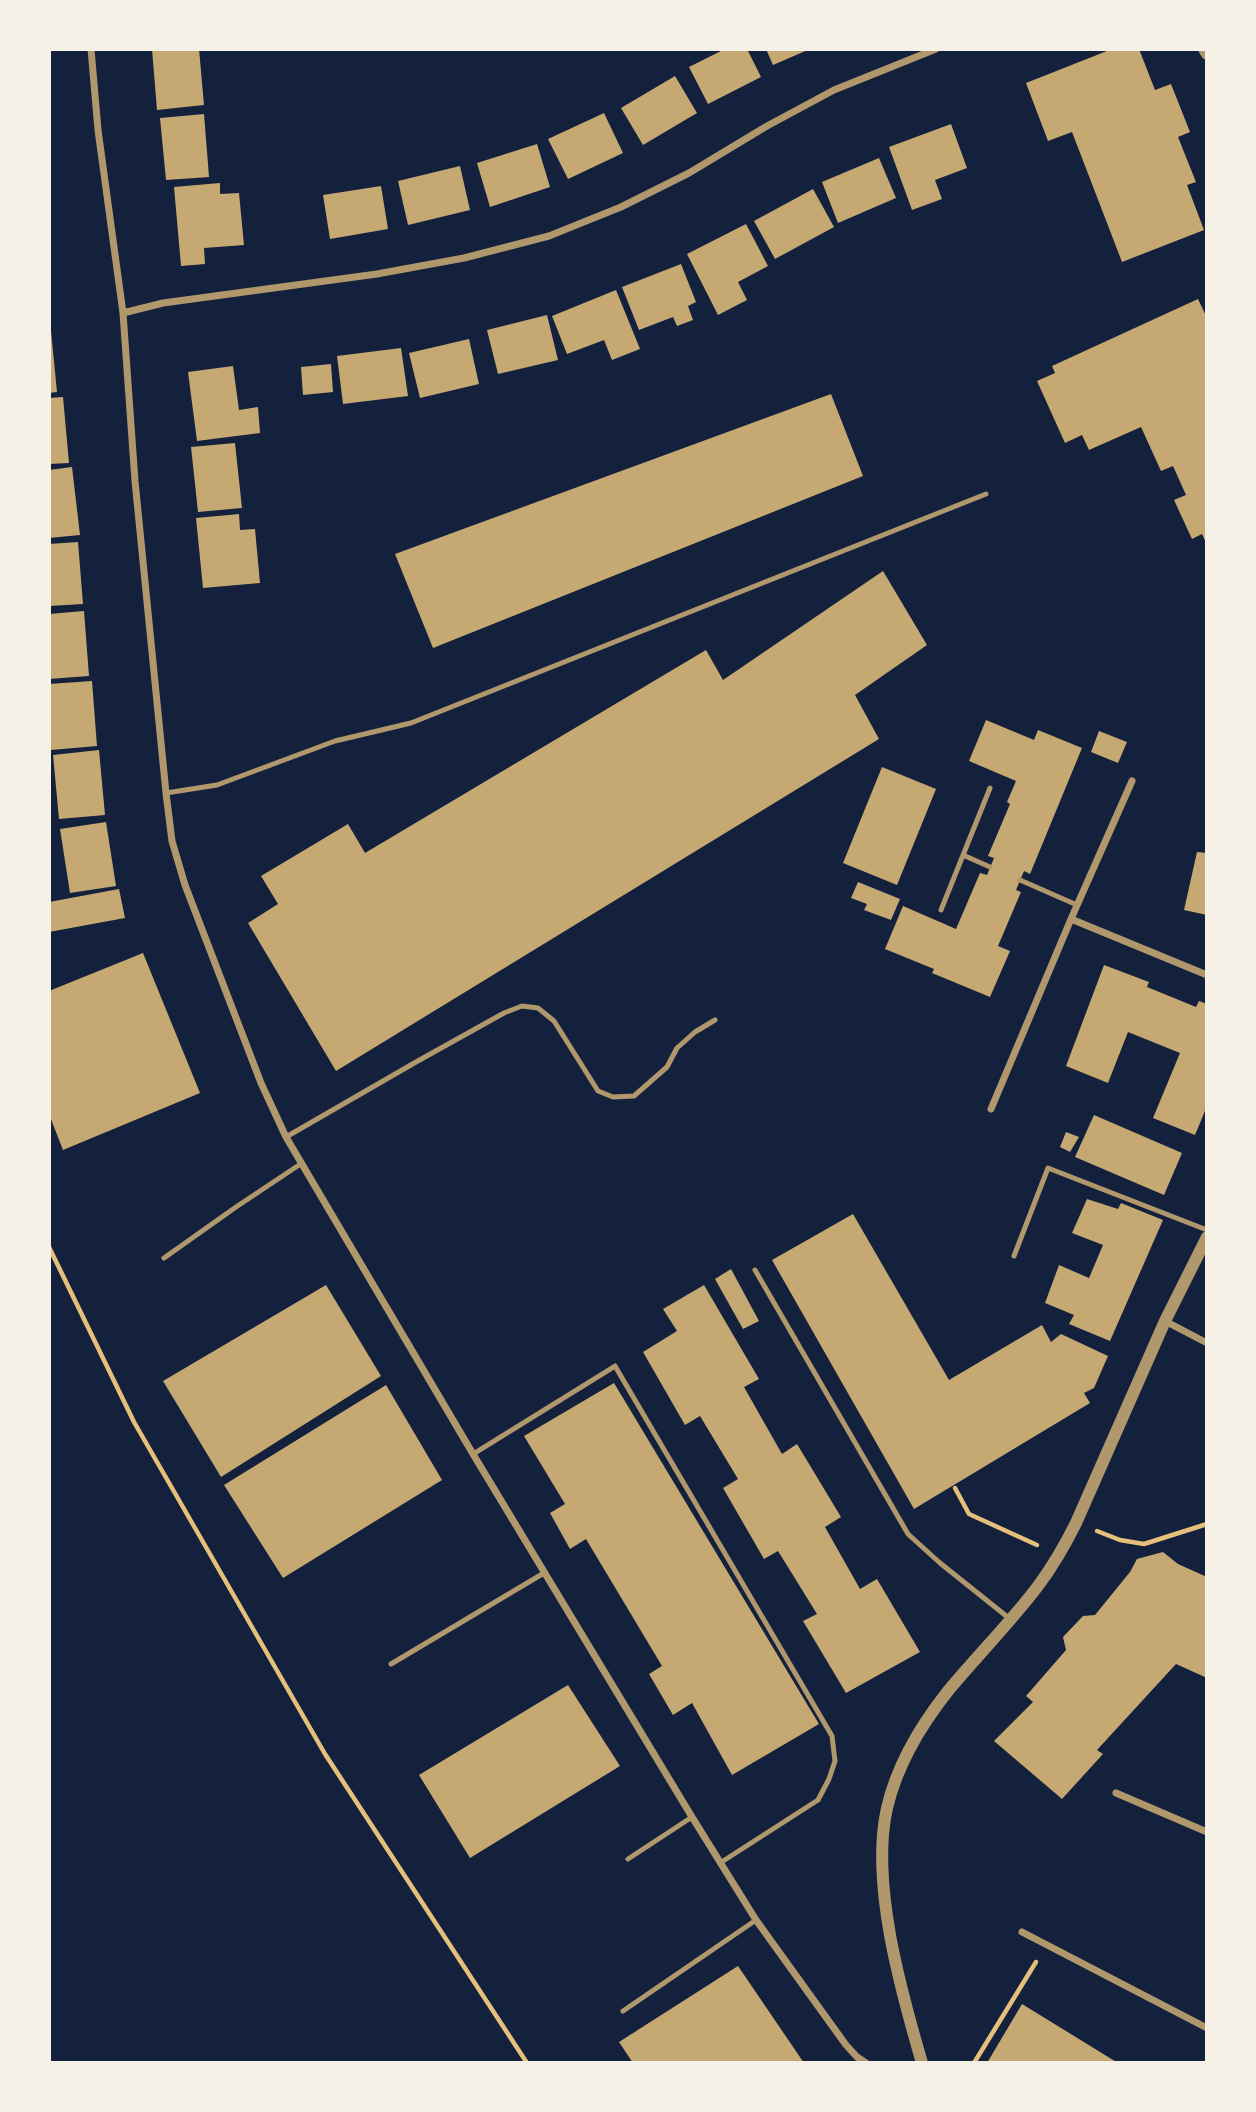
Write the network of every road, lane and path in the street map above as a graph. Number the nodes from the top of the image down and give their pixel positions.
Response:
1 (91, 49) edge
2 (936, 49) edge
3 (1204, 49) edge
4 (1207, 54) edge
5 (123, 313) junction
6 (986, 494) dead end
7 (1132, 781) dead end
8 (989, 788) dead end
9 (166, 793) junction
10 (963, 855) junction
11 (990, 867) dead end
12 (1020, 880) dead end
13 (1077, 905) junction
14 (941, 910) dead end
15 (1071, 919) junction
16 (1207, 975) edge
17 (715, 1020) dead end
18 (991, 1108) dead end
19 (286, 1137) junction
20 (302, 1163) junction
21 (1207, 1230) edge
22 (1207, 1237) edge
23 (49, 1247) edge
24 (1014, 1256) dead end
25 (164, 1258) dead end
26 (755, 1270) dead end
27 (1165, 1321) junction
28 (1207, 1343) edge
29 (472, 1454) junction
30 (955, 1488) dead end
31 (1076, 1523) junction
32 (1207, 1524) edge
33 (1059, 1555) junction
34 (544, 1573) junction
35 (1010, 1619) junction
36 (391, 1664) dead end
37 (1116, 1793) dead end
38 (692, 1817) junction
39 (1207, 1832) edge
40 (628, 1858) dead end
41 (720, 1863) junction
42 (756, 1920) junction
43 (1022, 1932) dead end
44 (1021, 1987) dead end
45 (623, 2011) dead end
46 (1207, 2028) edge
47 (527, 2063) edge
48 (866, 2063) edge
49 (922, 2063) edge
50 (974, 2063) edge

1 - 5 street
2 - 5 street
3 - 4 street
5 - 9 street
6 - 9 lane
7 - 13 street
8 - 10 lane
9 - 19 street
10 - 11 lane
10 - 14 lane
12 - 13 lane
13 - 15 street
15 - 16 street
15 - 18 street
17 - 19 lane
19 - 20 street
20 - 25 lane
20 - 29 street
21 - 24 lane
22 - 27 street
23 - 47 path
26 - 35 lane
27 - 28 street
27 - 31 street
29 - 34 street
29 - 41 lane
30 - 33 path
31 - 32 path
31 - 33 street
33 - 35 street
34 - 36 lane
34 - 38 street
35 - 49 street
37 - 39 street
38 - 40 lane
38 - 41 street
41 - 42 street
42 - 45 lane
42 - 48 street
43 - 46 street
44 - 50 path

